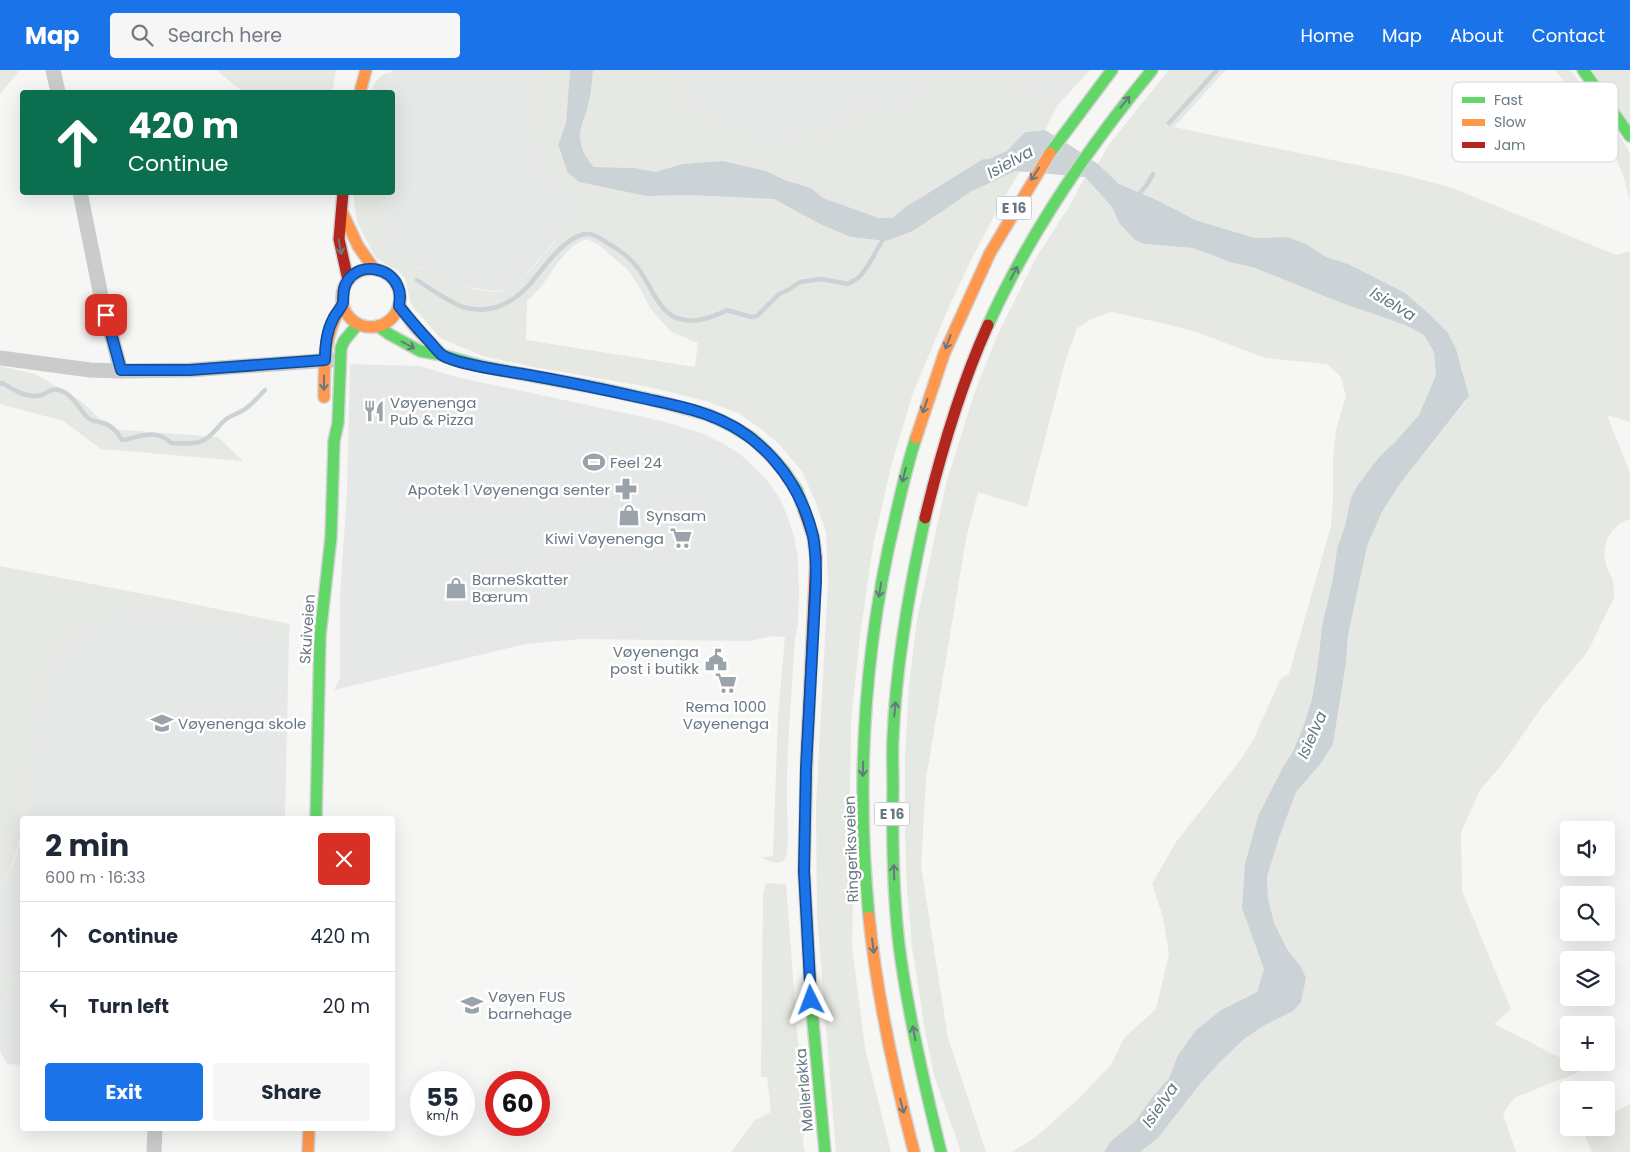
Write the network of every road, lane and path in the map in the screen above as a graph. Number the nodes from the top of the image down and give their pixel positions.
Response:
1 (53, 70) edge
2 (366, 70) edge
3 (1112, 70) edge
4 (1152, 70) edge
5 (1583, 70) edge
6 (1592, 82) edge
7 (58, 90) edge
8 (361, 90) edge
9 (1618, 119) edge
10 (1630, 136) edge
11 (81, 195) edge
12 (343, 195) edge
13 (342, 213) junction
14 (374, 269) junction
15 (348, 280) junction
16 (343, 303) junction
17 (399, 306) junction
18 (358, 324) junction
19 (378, 326) junction
20 (442, 355) junction
21 (0, 358) edge
22 (332, 360) junction
23 (121, 370) junction
24 (334, 441) junction
25 (316, 816) edge
26 (155, 1131) edge
27 (308, 1131) edge
28 (154, 1152) edge
29 (308, 1152) edge
30 (825, 1152) edge
31 (914, 1152) edge
32 (942, 1152) edge

1 - 7 street
2 - 8 main road
3 -> 31 main road, Ringeriksveien / E 16
32 -> 4 main road, E 16
5 - 6 main road
9 - 10 main road
11 - 23 street
12 - 13 main road
13 - 14 main road
13 -> 15 main road
14 - 15 main road
14 - 17 main road
15 - 16 main road
16 - 18 main road
16 - 22 main road, Skuiveien
17 - 19 main road
17 - 20 main road
18 - 19 main road
18 - 22 main road, Skuiveien
19 -> 20 main road, Møllerløkka
20 - 30 main road, Møllerløkka
21 - 23 street
22 - 23 street
22 - 24 main road, Skuiveien
22 -> 24 main road, Skuiveien
24 - 25 main road, Skuiveien
26 - 28 street
27 - 29 main road

